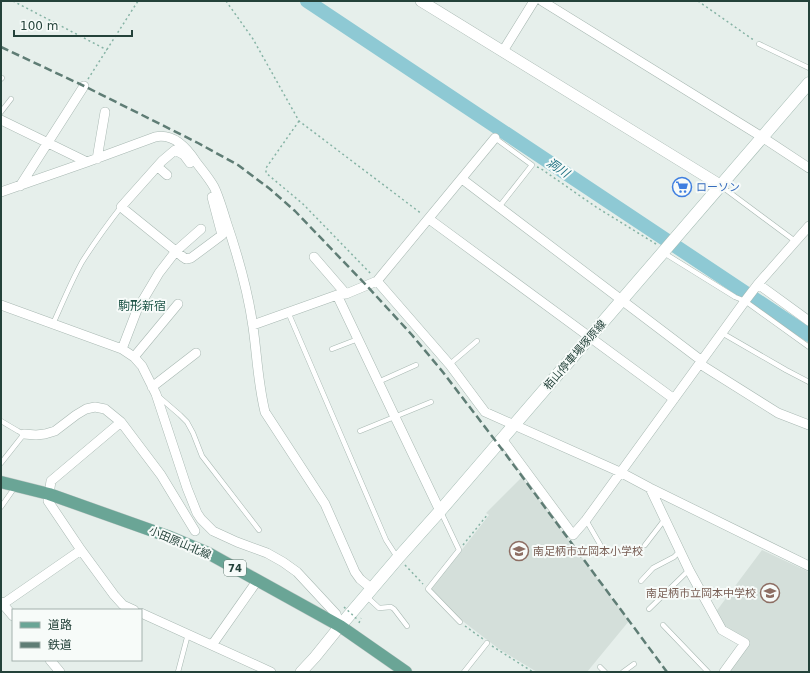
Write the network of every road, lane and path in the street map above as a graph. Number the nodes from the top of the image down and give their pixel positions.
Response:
1 (12, 1) edge
2 (138, 1) edge
3 (226, 1) edge
4 (421, 1) edge
5 (534, 1) edge
6 (542, 1) edge
7 (698, 1) edge
8 (759, 44) joint
9 (106, 50) junction
10 (503, 51) junction
11 (809, 68) edge
12 (809, 83) edge
13 (84, 86) joint
14 (11, 100) dead end
15 (1, 112) edge
16 (106, 112) dead end
17 (1, 120) edge
18 (299, 121) junction
19 (762, 137) junction
20 (495, 138) joint
21 (48, 142) junction
22 (97, 159) junction
23 (87, 162) junction
24 (532, 165) junction
25 (158, 167) junction
26 (809, 168) edge
27 (167, 176) dead end
28 (206, 177) junction
29 (462, 179) junction
30 (720, 185) junction
31 (20, 186) junction
32 (214, 188) junction
33 (1, 192) edge
34 (121, 207) junction
35 (499, 207) junction
36 (429, 219) junction
37 (809, 226) edge
38 (201, 229) dead end
39 (795, 242) junction
40 (176, 251) junction
41 (663, 252) junction
42 (314, 257) dead end
43 (377, 281) junction
44 (758, 284) junction
45 (342, 294) junction
46 (623, 300) junction
47 (745, 301) junction
48 (178, 304) dead end
49 (1, 305) edge
50 (288, 312) junction
51 (809, 321) edge
52 (53, 324) junction
53 (253, 325) junction
54 (722, 333) junction
55 (590, 337) junction
56 (358, 339) junction
57 (477, 341) dead end
58 (809, 347) edge
59 (332, 348) dead end
60 (122, 349) junction
61 (196, 353) dead end
62 (134, 357) junction
63 (701, 362) junction
64 (416, 365) dead end
65 (450, 365) junction
66 (378, 382) junction
67 (809, 382) edge
68 (154, 390) junction
69 (674, 399) junction
70 (431, 402) dead end
71 (394, 418) junction
72 (1, 421) edge
73 (120, 422) junction
74 (514, 425) junction
75 (809, 425) edge
76 (360, 431) dead end
77 (24, 434) junction
78 (502, 439) junction
79 (1, 463) edge
80 (620, 472) junction
81 (1, 482) edge
82 (15, 486) junction
83 (650, 488) junction
84 (49, 494) junction
85 (1, 507) edge
86 (440, 511) junction
87 (488, 514) dead end
88 (665, 518) junction
89 (586, 520) junction
90 (259, 530) dead end
91 (195, 531) dead end
92 (644, 545) dead end
93 (81, 550) junction
94 (459, 550) junction
95 (680, 551) junction
96 (605, 553) dead end
97 (398, 558) junction
98 (809, 566) edge
99 (689, 570) junction
100 (258, 581) junction
101 (641, 582) dead end
102 (428, 589) junction
103 (369, 593) junction
104 (2, 603) edge
105 (344, 607) dead end
106 (132, 609) edge
107 (648, 609) dead end
108 (142, 613) edge
109 (12, 615) edge
110 (358, 620) dead end
111 (460, 622) joint
112 (663, 625) dead end
113 (340, 626) junction
114 (407, 626) dead end
115 (188, 634) junction
116 (487, 643) junction
117 (212, 645) junction
118 (51, 661) edge
119 (634, 664) dead end
120 (600, 667) dead end
121 (60, 672) edge
122 (178, 672) edge
123 (271, 672) edge
124 (301, 672) edge
125 (406, 672) edge
126 (464, 672) edge
127 (533, 672) edge
128 (605, 672) edge
129 (623, 672) edge
130 (708, 672) edge
131 (724, 672) edge

1 - 9 path
2 - 9 path
3 - 18 path
4 - 10 street
5 - 10 street
6 - 19 street
7 - 8 path
8 - 11 lane
9 - 13 path
10 - 30 street
12 - 19 main road, 栢山停車場塚原線
13 - 21 street
14 - 15 lane
16 - 22 street
17 - 21 street
18 - 36 path
18 - 43 path
19 - 26 street
19 - 30 main road, 栢山停車場塚原線
20 - 24 lane
20 - 29 street
21 - 23 street
21 - 31 street
22 - 23 street
22 - 28 street
23 - 31 street
24 - 35 lane
24 - 41 path
25 - 27 street
25 - 28 street
25 - 34 street
28 - 32 street
29 - 35 street
29 - 36 street
30 - 39 lane
30 - 41 main road, 栢山停車場塚原線
31 - 33 street
32 - 40 street
32 - 53 street
34 - 40 street
34 - 52 lane
35 - 46 street
36 - 43 street
36 - 55 street
37 - 39 street
38 - 40 street
39 - 44 street
40 - 60 street
41 - 46 main road, 栢山停車場塚原線
41 - 47 lane
42 - 45 street
43 - 45 street
43 - 65 street
44 - 47 street
44 - 51 street
45 - 50 street
45 - 56 street
46 - 55 main road, 栢山停車場塚原線
46 - 63 street
47 - 54 street
47 - 58 lane
48 - 62 street
49 - 52 street
50 - 53 street
50 - 97 lane
52 - 60 street
53 - 103 street
54 - 63 street
54 - 67 lane
55 - 69 street
55 - 74 main road, 栢山停車場塚原線
56 - 59 lane
56 - 66 street
57 - 65 lane
60 - 62 street
61 - 68 street
62 - 68 street
63 - 69 street
63 - 75 street
64 - 66 lane
65 - 74 street
66 - 71 street
68 - 90 lane
68 - 113 street
69 - 80 street
70 - 71 lane
71 - 76 lane
71 - 86 street
72 - 77 lane
73 - 77 street
73 - 84 street
73 - 91 street
74 - 78 main road, 栢山停車場塚原線
74 - 80 street
77 - 79 lane
78 - 86 main road, 栢山停車場塚原線
78 - 89 street
80 - 83 street
80 - 89 street
81 - 82 main road, 小田原山北線 / 74
82 - 84 main road, 小田原山北線 / 74
82 - 85 lane
83 - 88 street
83 - 98 street
84 - 93 street
84 - 100 main road, 小田原山北線 / 74
86 - 94 lane
86 - 97 main road, 栢山停車場塚原線
87 - 94 path
88 - 92 lane
88 - 95 street
89 - 96 lane
93 - 104 street
93 - 106 street
94 - 102 lane
95 - 99 street
95 - 101 lane
97 - 102 path
97 - 103 main road, 栢山停車場塚原線
99 - 107 lane
99 - 131 street
100 - 113 main road, 小田原山北線 / 74
100 - 117 street
102 - 111 lane
103 - 113 main road, 栢山停車場塚原線
103 - 114 lane
104 - 109 street
105 - 110 path, bridge
108 - 115 street
111 - 116 path
112 - 130 lane
113 - 124 street
113 - 125 main road, 小田原山北線 / 74
115 - 117 street
115 - 122 lane
116 - 126 lane
116 - 127 path
117 - 123 street
118 - 121 street
119 - 129 lane
120 - 128 lane

